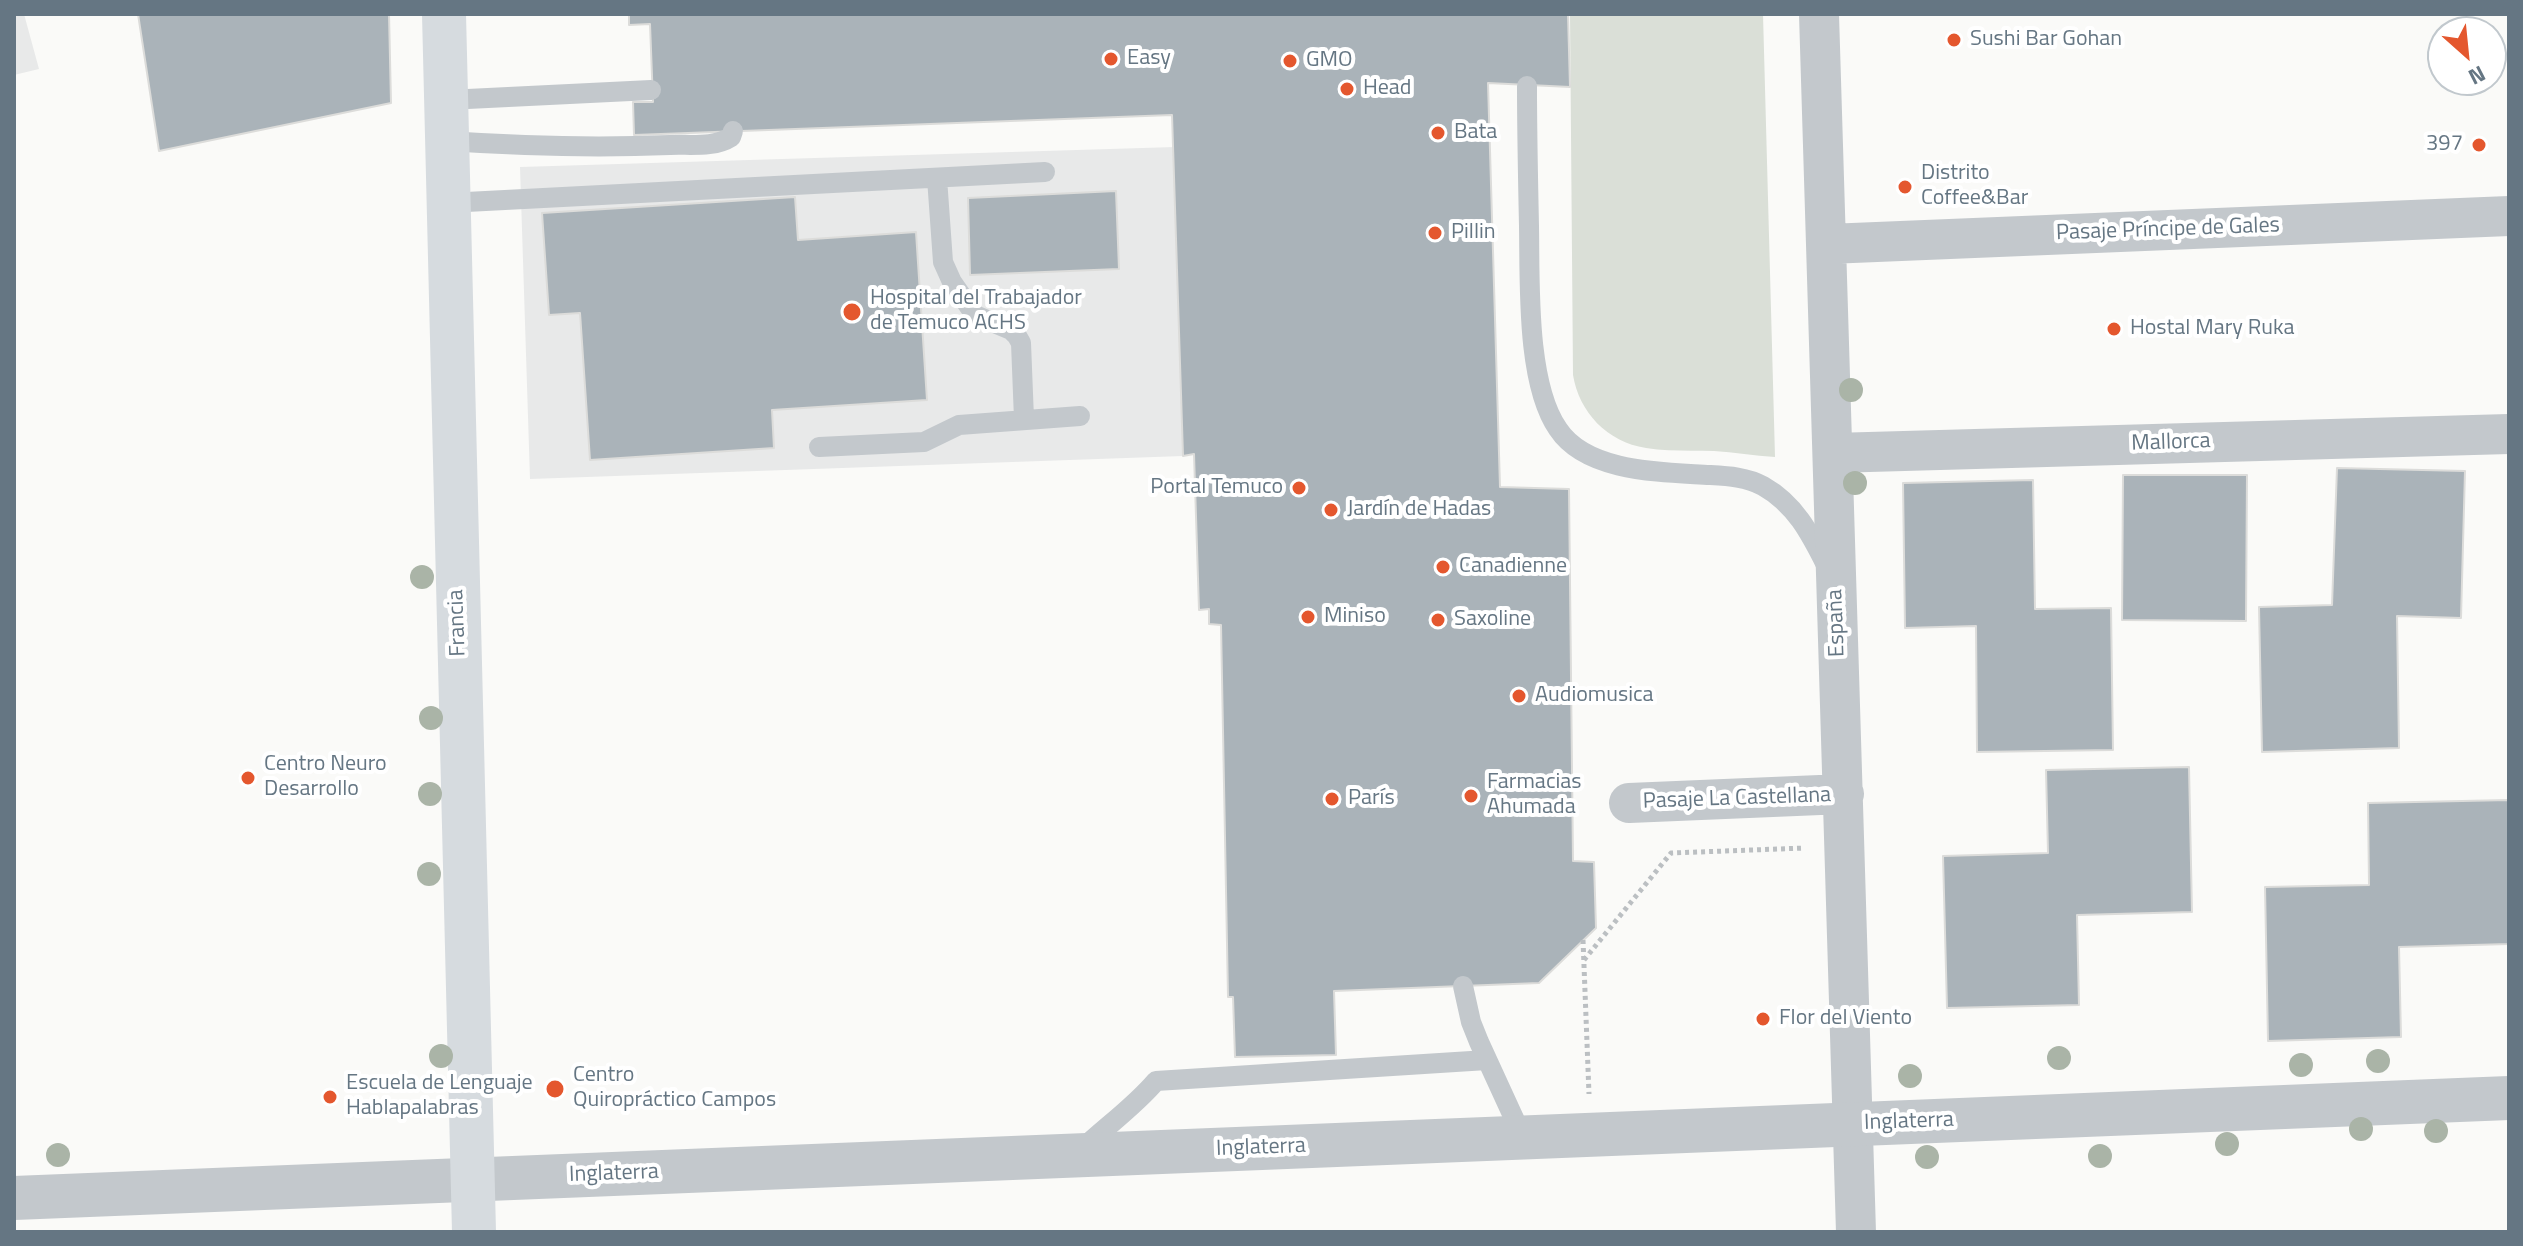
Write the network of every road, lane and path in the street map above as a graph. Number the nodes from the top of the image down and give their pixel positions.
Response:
1 (444, 14) edge
2 (1819, 14) edge
3 (1527, 86) dead end
4 (651, 90) dead end
5 (447, 121) junction
6 (733, 131) dead end
7 (1045, 172) dead end
8 (937, 178) junction
9 (447, 203) junction
10 (2509, 216) edge
11 (1828, 244) junction
12 (1080, 416) dead end
13 (1024, 419) junction
14 (2509, 434) edge
15 (819, 447) dead end
16 (1833, 453) junction
17 (1835, 583) junction
18 (1844, 794) junction
19 (1629, 803) dead end
20 (1846, 846) junction
21 (1583, 940) dead end
22 (1584, 960) junction
23 (1463, 986) dead end
24 (1487, 1060) junction
25 (2509, 1098) edge
26 (1854, 1125) junction
27 (1590, 1135) junction
28 (1523, 1138) junction
29 (1076, 1155) junction
30 (473, 1180) junction
31 (14, 1198) edge
32 (474, 1232) edge
33 (1856, 1232) edge

1 - 5 main road, Francia
2 - 11 street, España
3 - 17 lane
4 - 5 lane
5 - 6 lane
5 - 9 main road, Francia
7 - 8 lane
8 - 9 lane
8 - 13 lane
9 - 30 main road, Francia
10 - 11 street, Pasaje Príncipe de Gales
11 - 16 street, España
12 - 13 lane
13 - 15 lane
14 - 16 street, Mallorca
16 - 17 street, España
17 - 18 street, España
18 - 19 street, Pasaje La Castellana
18 - 20 street, España
20 - 22 path
20 - 26 street, España
21 - 22 path
22 - 27 path
23 - 24 lane
24 - 28 lane
24 - 29 lane
25 - 26 street, Inglaterra
26 - 27 street, Inglaterra
26 - 33 street, España
27 - 28 street, Inglaterra
28 - 29 street, Inglaterra
29 - 30 street, Inglaterra
30 - 31 street, Inglaterra
30 - 32 main road, Francia

